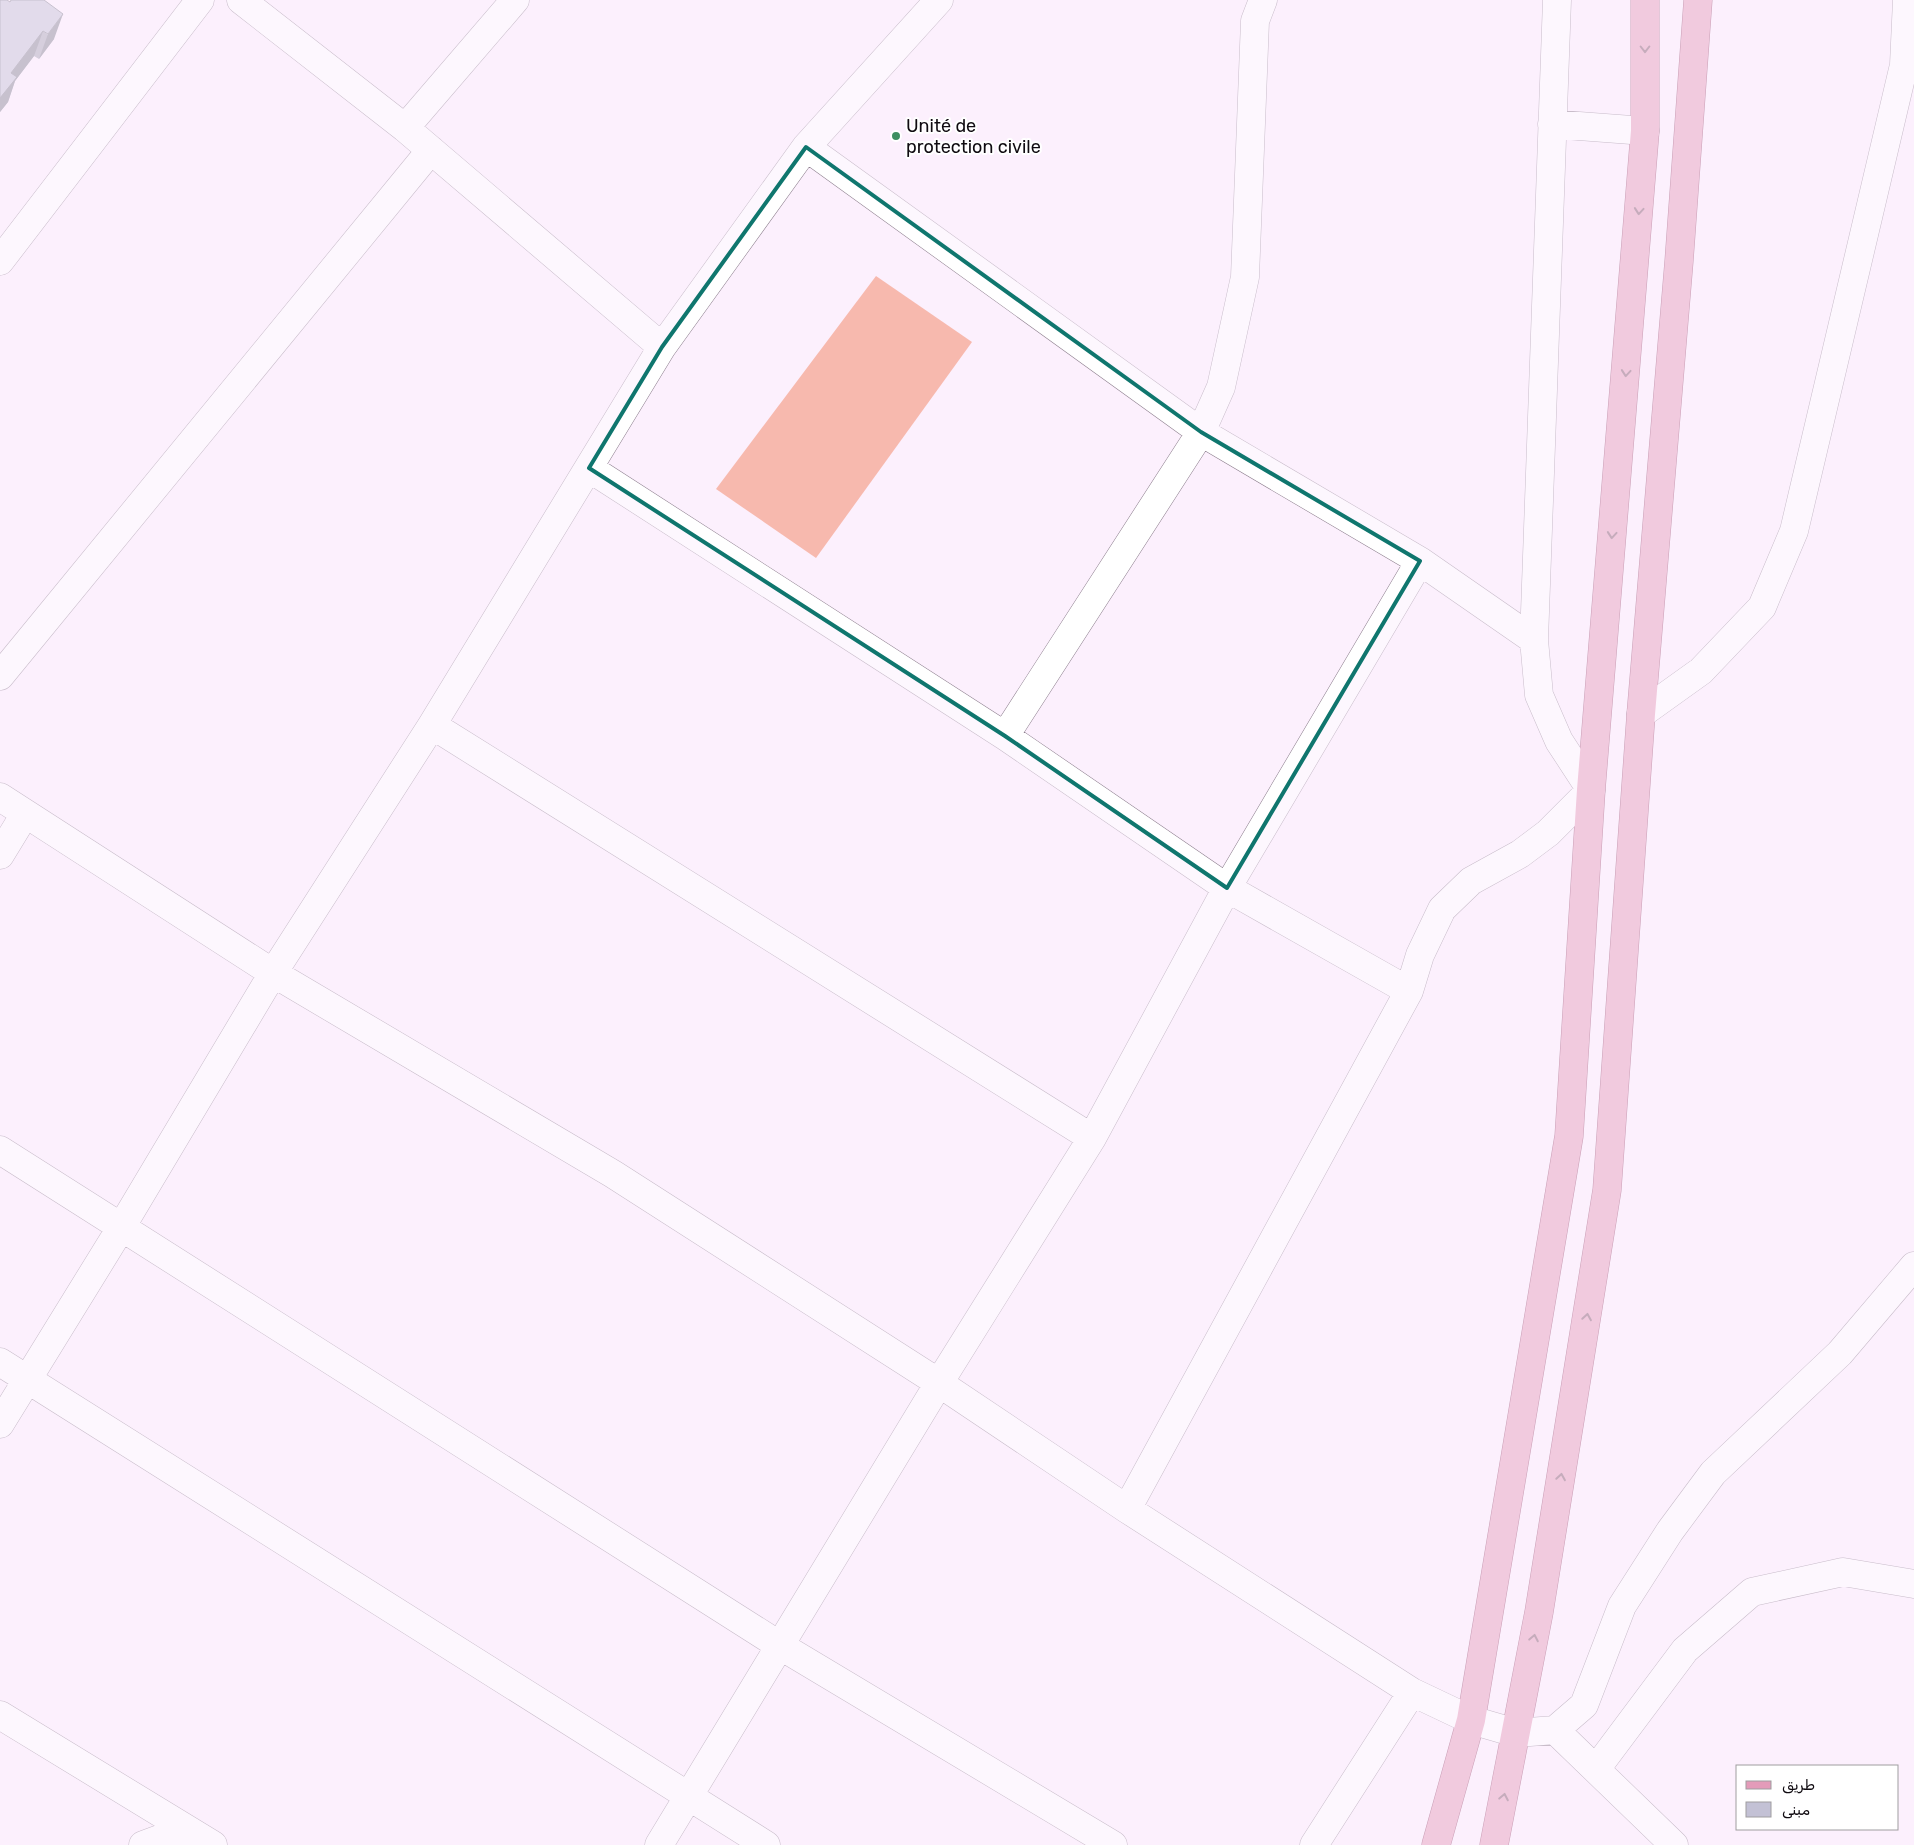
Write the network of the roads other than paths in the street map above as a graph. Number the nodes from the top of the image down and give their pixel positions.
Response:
1 (200, 0) edge
2 (242, 0) edge
3 (514, 0) edge
4 (939, 0) edge
5 (1263, 0) edge
6 (1557, 0) edge
7 (1645, 0) edge
8 (1698, 0) edge
9 (1907, 0) edge
10 (1552, 124) junction
11 (405, 128) junction
12 (1646, 131) junction
13 (806, 147) junction
14 (431, 150) junction
15 (0, 261) edge
16 (662, 347) junction
17 (1201, 432) junction
18 (589, 468) junction
19 (1420, 562) junction
20 (1534, 640) junction
21 (0, 676) edge
22 (1641, 714) junction
23 (432, 725) junction
24 (1005, 736) junction
25 (1591, 790) junction
26 (0, 797) edge
27 (25, 814) junction
28 (0, 855) edge
29 (1227, 888) junction
30 (273, 974) junction
31 (1409, 991) junction
32 (1092, 1138) junction
33 (0, 1150) edge
34 (122, 1226) junction
35 (1914, 1266) edge
36 (0, 1362) edge
37 (28, 1379) junction
38 (939, 1383) junction
39 (0, 1424) edge
40 (1127, 1510) junction
41 (1914, 1584) edge
42 (779, 1645) junction
43 (1412, 1692) junction
44 (0, 1715) edge
45 (1471, 1720) junction
46 (1555, 1730) junction
47 (1516, 1733) junction
48 (1596, 1769) junction
49 (690, 1797) junction
50 (186, 1829) junction
51 (143, 1845) edge
52 (213, 1845) edge
53 (659, 1845) edge
54 (766, 1845) edge
55 (1113, 1845) edge
56 (1314, 1845) edge
57 (1436, 1845) edge
58 (1494, 1845) edge
59 (1674, 1845) edge

1 - 15 street
2 - 11 street
3 - 11 street
4 - 13 street
5 - 17 street
6 - 10 street
7 -> 12 main road
8 - 22 main road
9 - 22 street
10 - 12 street
10 - 20 street
11 - 14 street
12 -> 25 main road
13 - 16 street
13 - 17 street
14 - 16 street
14 - 21 street
16 - 18 street
17 - 19 street
17 - 24 street
18 - 23 street
18 - 24 street
19 - 20 street
19 - 29 street
20 - 25 street
47 -> 22 main road
23 - 30 street
23 - 32 street
24 - 29 street
25 - 31 street
25 - 45 main road
26 - 27 street
27 - 28 street
27 - 30 street
29 - 31 street
29 - 32 street
30 - 34 street
30 - 38 street
31 - 40 street
32 - 38 street
33 - 34 street
34 - 37 street
34 - 42 street
35 - 46 street
36 - 37 street
37 - 39 street
37 - 49 street
38 - 40 street
38 - 42 street
40 - 43 street
41 - 48 street
42 - 49 street
42 - 55 street
43 - 45 street
43 - 56 street
44 - 50 street
45 - 47 street
45 - 57 main road
46 - 47 street
46 - 48 street
58 -> 47 main road
48 - 59 street
49 - 53 street
49 - 54 street
50 - 51 street
50 - 52 street

